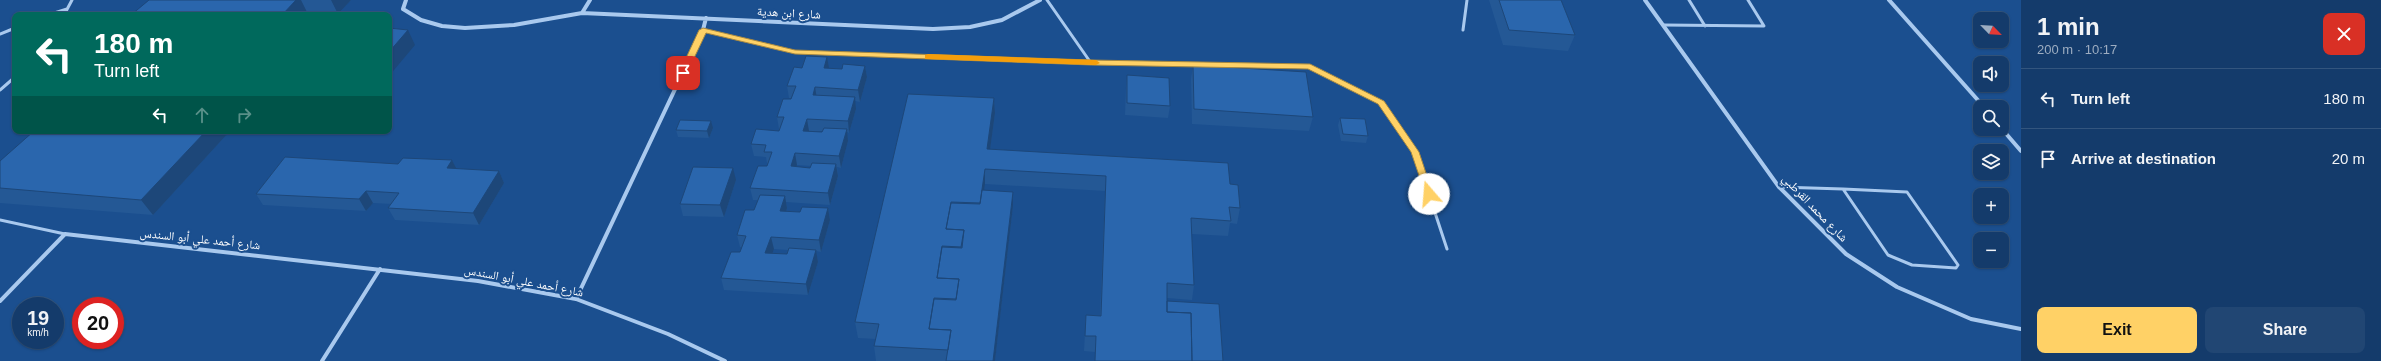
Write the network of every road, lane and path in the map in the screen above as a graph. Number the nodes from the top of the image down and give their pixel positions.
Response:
1 (72, 0) edge
2 (406, 0) edge
3 (590, 0) edge
4 (1040, 0) edge
5 (1047, 0) edge
6 (1467, 0) edge
7 (1645, 0) edge
8 (1689, 0) edge
9 (1748, 0) edge
10 (1889, 0) edge
11 (66, 9) junction
12 (57, 12) edge
13 (65, 12) edge
14 (582, 12) junction
15 (706, 18) junction
16 (1664, 25) junction
17 (1705, 26) junction
18 (12, 29) edge
19 (703, 30) junction
20 (1463, 30) dead end
21 (0, 34) edge
22 (1091, 63) junction
23 (12, 80) edge
24 (0, 90) edge
25 (1978, 100) edge
26 (2008, 136) edge
27 (2021, 151) edge
28 (1779, 187) junction
29 (1842, 188) junction
30 (0, 220) edge
31 (65, 234) junction
32 (1447, 250) dead end
33 (380, 269) junction
34 (576, 299) junction
35 (0, 300) edge
36 (2021, 329) edge
37 (322, 361) edge
38 (725, 361) edge

1 - 11 lane
2 - 14 street, شارع ابن هدية
3 - 14 street
4 - 15 street, شارع ابن هدية
5 - 22 lane
6 - 20 lane
7 - 16 street, شارع محمد القرطبي
8 - 17 lane
9 - 17 lane
10 - 25 street
11 - 12 lane
11 - 13 lane
14 - 15 street, شارع ابن هدية
15 - 19 street
16 - 17 lane
16 - 28 street, شارع محمد القرطبي
18 - 21 lane
19 - 22 lane
19 - 34 street
22 - 32 lane
23 - 24 lane
26 - 27 street
28 - 29 lane
28 - 36 street, شارع محمد القرطبي
29 - 29 lane
30 - 31 lane, شارع أحمد علي أبو السندس
31 - 33 street, شارع أحمد علي أبو السندس
31 - 35 street
33 - 34 street, شارع أحمد علي أبو السندس
33 - 37 street
34 - 38 street, شارع أحمد علي أبو السندس

